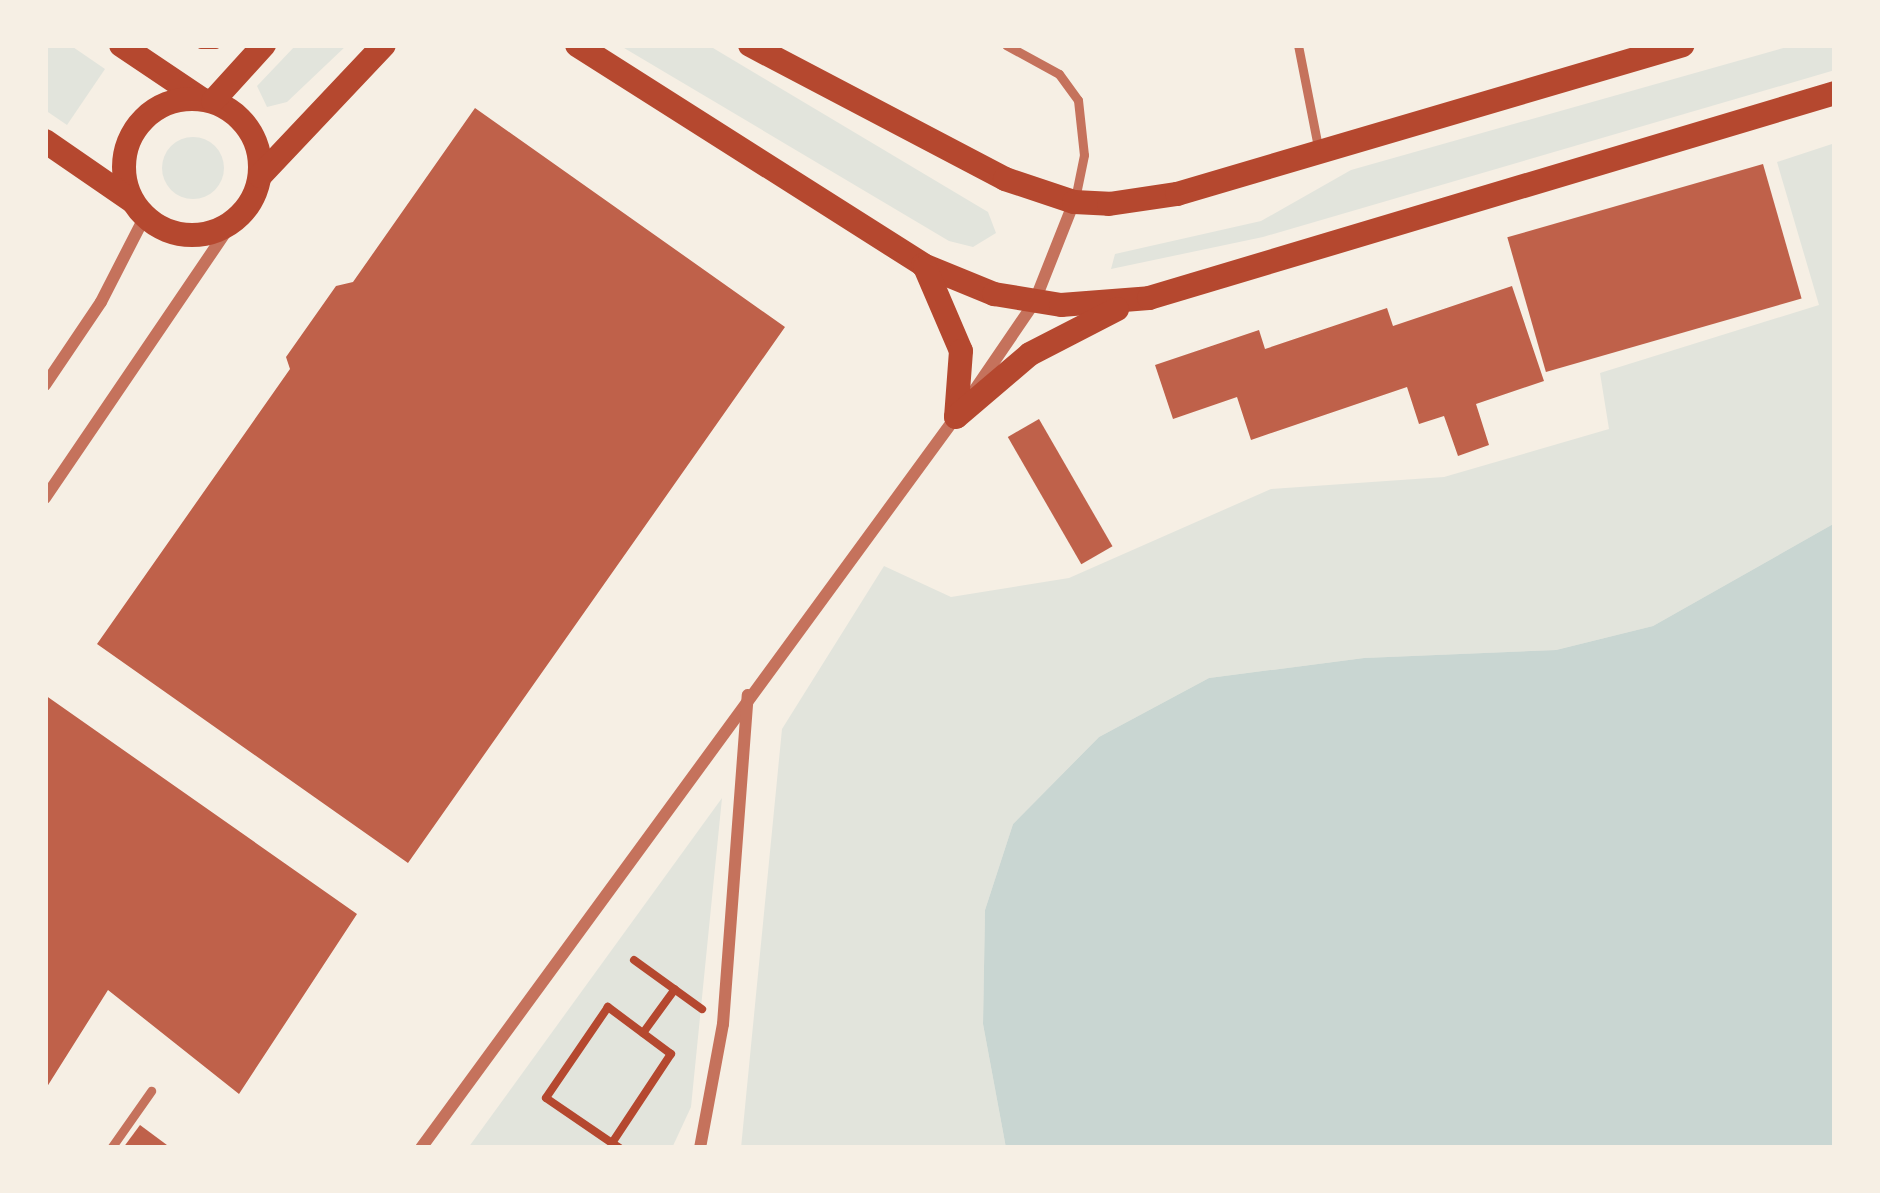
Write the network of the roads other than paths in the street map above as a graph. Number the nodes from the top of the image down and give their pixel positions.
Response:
1 (121, 45) edge
2 (264, 45) edge
3 (384, 45) edge
4 (577, 45) edge
5 (750, 45) edge
6 (1006, 45) edge
7 (1298, 45) edge
8 (1683, 45) edge
9 (1835, 93) edge
10 (206, 100) junction
11 (45, 142) edge
12 (1318, 152) junction
13 (260, 176) junction
14 (1074, 202) junction
15 (139, 209) junction
16 (231, 224) junction
17 (923, 265) junction
18 (1149, 298) junction
19 (1034, 303) junction
20 (45, 385) edge
21 (956, 417) junction
22 (45, 497) edge
23 (748, 694) junction
24 (152, 1091) dead end
25 (111, 1148) edge
26 (421, 1148) edge
27 (700, 1148) edge

1 - 10 main road
2 - 10 main road
3 - 13 main road
4 - 17 main road
5 - 14 main road
6 - 14 lane
7 - 12 lane
8 - 12 main road
9 - 18 main road
10 - 13 main road
10 - 15 main road
11 - 15 main road
12 - 14 main road
13 - 16 main road
14 - 19 street
15 - 16 main road
15 - 20 street
16 - 22 street
17 - 19 main road
17 - 21 main road
18 - 19 main road
18 - 21 main road
19 - 21 street
21 - 23 street
23 - 26 street
23 - 27 street
24 - 25 lane

